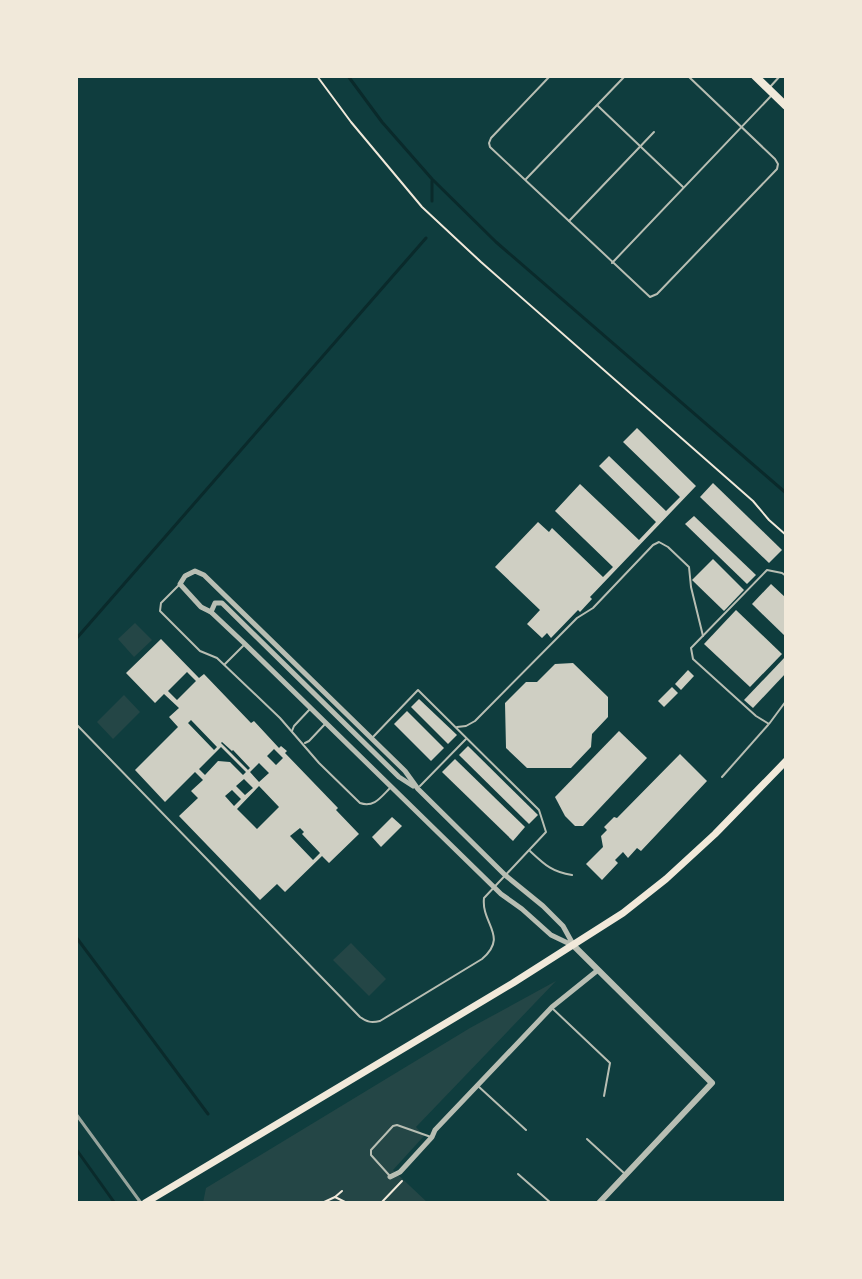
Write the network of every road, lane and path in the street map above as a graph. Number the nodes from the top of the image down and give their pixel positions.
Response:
1 (317, 76) edge
2 (550, 76) edge
3 (625, 76) edge
4 (688, 76) edge
5 (755, 76) edge
6 (780, 76) edge
7 (771, 91) junction
8 (597, 105) junction
9 (786, 106) edge
10 (742, 127) junction
11 (654, 132) dead end
12 (640, 146) junction
13 (526, 180) junction
14 (684, 188) junction
15 (569, 221) junction
16 (612, 263) junction
17 (786, 535) edge
18 (786, 576) edge
19 (180, 584) junction
20 (211, 612) junction
21 (703, 636) junction
22 (245, 644) junction
23 (224, 665) junction
24 (786, 701) edge
25 (311, 708) junction
26 (326, 723) junction
27 (76, 724) edge
28 (769, 724) junction
29 (455, 727) junction
30 (292, 731) junction
31 (372, 738) junction
32 (466, 738) junction
33 (303, 744) junction
34 (786, 761) edge
35 (722, 777) dead end
36 (391, 786) junction
37 (418, 789) junction
38 (529, 850) junction
39 (505, 875) junction
40 (572, 875) dead end
41 (494, 887) junction
42 (574, 946) junction
43 (598, 970) junction
44 (552, 1007) junction
45 (477, 1085) junction
46 (604, 1096) dead end
47 (526, 1130) dead end
48 (432, 1137) junction
49 (587, 1139) dead end
50 (518, 1174) dead end
51 (626, 1175) junction
52 (390, 1177) joint
53 (404, 1179) dead end
54 (342, 1191) dead end
55 (335, 1197) junction
56 (145, 1203) edge
57 (322, 1203) edge
58 (347, 1203) edge
59 (381, 1203) edge
60 (551, 1203) edge
61 (599, 1203) edge

1 - 17 path
2 - 13 lane
3 - 8 lane
4 - 10 lane
5 - 7 main road
6 - 7 lane
7 - 9 main road
7 - 10 lane
8 - 12 lane
8 - 13 lane
10 - 14 lane
10 - 16 lane
11 - 12 lane
12 - 14 lane
12 - 15 lane
13 - 15 lane
14 - 16 lane
15 - 16 lane
18 - 21 lane
19 - 20 street
19 - 23 lane
19 - 31 street
20 - 22 street
20 - 37 street
21 - 28 lane
21 - 29 lane
22 - 23 lane
22 - 25 street
23 - 30 lane
24 - 28 lane
25 - 26 street
25 - 30 lane
26 - 33 lane
26 - 36 street
27 - 41 lane
28 - 35 lane
29 - 31 lane
29 - 32 lane
30 - 33 lane
31 - 37 street
32 - 37 lane
32 - 38 lane
33 - 36 lane
34 - 42 main road
36 - 41 street
37 - 39 street
38 - 39 lane
38 - 40 lane
39 - 41 lane
39 - 42 street
41 - 42 street
42 - 43 street
42 - 56 main road
43 - 44 street
43 - 51 street
44 - 45 street
44 - 46 lane
45 - 47 lane
45 - 48 street
48 - 52 street
48 - 52 lane
49 - 51 lane
50 - 60 lane
51 - 61 street
53 - 59 path
54 - 55 path
55 - 57 path
55 - 58 path

